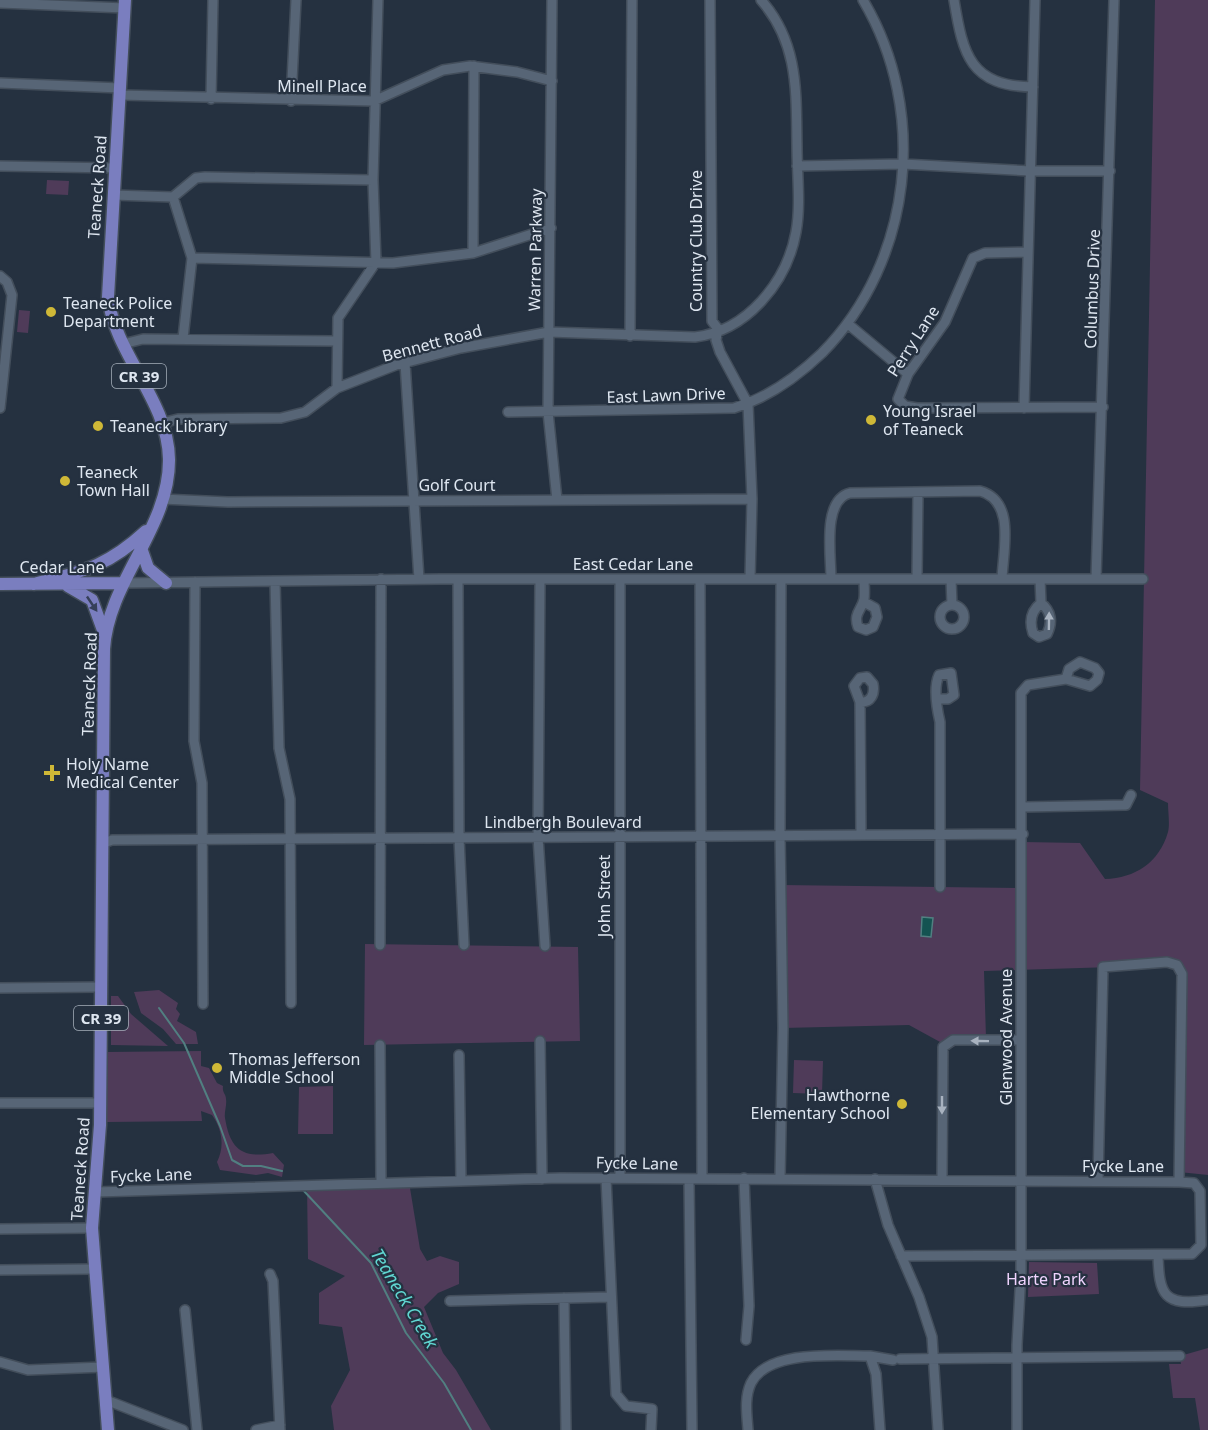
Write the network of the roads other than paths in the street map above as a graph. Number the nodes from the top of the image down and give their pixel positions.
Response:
1 (213, 0) edge
2 (296, 0) edge
3 (378, 0) edge
4 (552, 0) edge
5 (632, 0) edge
6 (710, 0) edge
7 (761, 0) edge
8 (863, 0) edge
9 (954, 0) edge
10 (1035, 0) edge
11 (1114, 0) edge
12 (0, 3) edge
13 (125, 4) edge
14 (474, 66) junction
15 (552, 81) junction
16 (0, 83) edge
17 (1033, 87) junction
18 (120, 91) junction
19 (211, 99) junction
20 (291, 101) junction
21 (374, 102) junction
22 (903, 164) junction
23 (0, 166) edge
24 (797, 166) junction
25 (115, 168) junction
26 (1031, 171) junction
27 (1110, 171) junction
28 (373, 180) junction
29 (113, 195) junction
30 (173, 197) junction
31 (551, 228) junction
32 (1028, 252) junction
33 (473, 253) junction
34 (192, 258) junction
35 (376, 262) junction
36 (4, 280) edge
37 (848, 324) junction
38 (718, 329) junction
39 (549, 332) junction
40 (630, 336) junction
41 (183, 338) junction
42 (336, 341) junction
43 (123, 344) junction
44 (405, 363) junction
45 (908, 374) junction
46 (337, 388) junction
47 (748, 404) junction
48 (1103, 407) junction
49 (0, 408) edge
50 (1024, 408) junction
51 (508, 412) dead end
52 (548, 412) junction
53 (162, 423) junction
54 (918, 492) junction
55 (752, 498) junction
56 (162, 499) junction
57 (557, 500) junction
58 (412, 501) junction
59 (151, 526) junction
60 (141, 548) junction
61 (381, 579) junction
62 (419, 579) junction
63 (458, 579) junction
64 (540, 579) junction
65 (620, 579) junction
66 (700, 579) junction
67 (750, 579) junction
68 (781, 579) junction
69 (831, 579) junction
70 (864, 579) junction
71 (917, 579) junction
72 (951, 579) junction
73 (1002, 579) junction
74 (1040, 579) junction
75 (1096, 579) junction
76 (1143, 579) dead end
77 (275, 581) junction
78 (195, 582) junction
79 (166, 583) junction
80 (0, 584) edge
81 (34, 584) junction
82 (64, 584) junction
83 (124, 584) junction
84 (864, 602) dead end
85 (1041, 603) dead end
86 (952, 605) dead end
87 (105, 637) junction
88 (1066, 679) dead end
89 (937, 699) dead end
90 (860, 702) dead end
91 (1131, 795) dead end
92 (1023, 807) junction
93 (940, 834) junction
94 (1023, 834) junction
95 (780, 835) junction
96 (861, 835) junction
97 (619, 836) junction
98 (700, 836) junction
99 (459, 837) junction
100 (538, 837) junction
101 (379, 838) junction
102 (203, 839) junction
103 (289, 839) junction
104 (104, 843) junction
105 (940, 887) dead end
106 (380, 945) dead end
107 (464, 945) dead end
108 (545, 946) dead end
109 (100, 987) junction
110 (0, 988) edge
111 (291, 1003) dead end
112 (203, 1004) dead end
113 (1021, 1040) junction
114 (540, 1041) dead end
115 (380, 1045) dead end
116 (459, 1055) dead end
117 (0, 1103) edge
118 (100, 1103) junction
119 (606, 1178) junction
120 (620, 1178) junction
121 (744, 1178) junction
122 (780, 1178) junction
123 (542, 1179) junction
124 (689, 1179) junction
125 (702, 1179) junction
126 (875, 1179) junction
127 (942, 1179) junction
128 (462, 1181) junction
129 (1021, 1181) junction
130 (1098, 1181) junction
131 (381, 1182) junction
132 (1179, 1182) junction
133 (96, 1192) junction
134 (1204, 1211) edge
135 (92, 1228) junction
136 (0, 1229) edge
137 (1021, 1254) junction
138 (1158, 1255) junction
139 (901, 1256) junction
140 (94, 1269) junction
141 (0, 1270) edge
142 (270, 1274) dead end
143 (610, 1297) junction
144 (564, 1298) junction
145 (1208, 1300) edge
146 (450, 1301) dead end
147 (185, 1310) dead end
148 (746, 1340) dead end
149 (870, 1356) junction
150 (1180, 1356) dead end
151 (1017, 1358) junction
152 (935, 1359) junction
153 (0, 1362) edge
154 (104, 1367) junction
155 (106, 1400) junction
156 (280, 1427) edge
157 (108, 1430) edge
158 (183, 1430) edge
159 (197, 1430) edge
160 (256, 1430) edge
161 (566, 1430) edge
162 (651, 1430) edge
163 (692, 1430) edge
164 (748, 1430) edge
165 (879, 1430) edge
166 (938, 1430) edge
167 (1017, 1430) edge

1 - 19 street
2 - 20 street
3 - 21 street
4 - 15 street, Warren Parkway
5 - 40 street
6 - 38 street, Country Club Drive
7 - 24 street, Bennett Road
8 - 22 street, East Lawn Drive
9 - 17 street
10 - 17 street
11 - 27 street, Columbus Drive
12 - 13 street
13 - 18 main road, Teaneck Road / CR 39
14 - 15 street, Minell Place
14 - 21 street, Minell Place
14 - 33 street
15 - 31 street, Warren Parkway
16 - 18 street, Minell Place
17 - 26 street
18 - 19 street, Minell Place
18 - 25 main road, Teaneck Road / CR 39
19 - 20 street, Minell Place
20 - 21 street, Minell Place
21 - 28 street
22 - 24 street
22 - 26 street
22 - 37 street, East Lawn Drive
23 - 25 street
24 - 38 street, Bennett Road
25 - 29 main road, Teaneck Road / CR 39
26 - 27 street
26 - 32 street
27 - 48 street, Columbus Drive
28 - 30 street
28 - 35 street
29 - 30 street
29 - 43 main road, Teaneck Road / CR 39
30 - 34 street
31 - 33 street
31 - 39 street, Warren Parkway
32 - 45 street, Perry Lane
32 - 50 street
33 - 35 street
34 - 35 street
34 - 41 street
35 - 42 street
36 - 49 street
37 - 45 street
37 - 47 street, East Lawn Drive
38 - 40 street, Bennett Road
38 - 47 street, Country Club Drive
39 - 40 street, Bennett Road
39 - 44 street, Bennett Road
39 - 52 street, Warren Parkway
41 - 42 street
41 - 43 street
42 - 46 street
43 - 53 main road, Teaneck Road / CR 39
44 - 46 street, Bennett Road
44 - 58 street
45 - 50 street, Perry Lane
46 - 53 street, Bennett Road
47 - 52 street, East Lawn Drive
47 - 55 street, Country Club Drive
48 - 50 street, Perry Lane
48 - 75 street, Columbus Drive
51 - 52 street, East Lawn Drive
52 - 57 street, Warren Parkway
53 - 56 main road, Teaneck Road / CR 39
54 - 69 street
54 - 71 street
54 - 73 street
55 - 57 street, Golf Court
55 - 67 street, Country Club Drive
56 - 58 street, Golf Court
56 - 59 main road, Teaneck Road / CR 39
57 - 58 street, Golf Court
58 - 62 street
59 - 60 main road, Teaneck Road / CR 39
59 - 81 main road
60 - 79 main road
60 - 83 main road, Teaneck Road / CR 39
61 - 62 street, East Cedar Lane
61 - 77 street, East Cedar Lane
61 - 101 street
62 - 63 street, East Cedar Lane
63 - 64 street, East Cedar Lane
63 - 99 street
64 - 65 street, East Cedar Lane
64 - 100 street
65 - 66 street, East Cedar Lane
65 - 97 street, John Street
66 - 67 street, East Cedar Lane
66 - 98 street
67 - 68 street, East Cedar Lane
68 - 69 street, East Cedar Lane
68 - 95 street
69 - 70 street, East Cedar Lane
70 - 71 street, East Cedar Lane
70 - 84 street
71 - 72 street, East Cedar Lane
72 - 73 street, East Cedar Lane
72 - 86 street
73 - 74 street, East Cedar Lane
74 - 75 street, East Cedar Lane
74 - 85 street
75 - 76 street, East Cedar Lane
77 - 78 street, East Cedar Lane
77 - 103 street
78 - 79 street, East Cedar Lane
78 - 102 street
79 - 83 street, East Cedar Lane
80 - 81 main road, Cedar Lane
81 - 82 main road, Cedar Lane
82 - 83 main road, Cedar Lane
82 -> 87 main road
83 - 87 main road, Teaneck Road / CR 39
87 - 104 main road, Teaneck Road / CR 39
88 - 92 street, Glenwood Avenue
89 - 93 street
90 - 96 street
91 - 92 street
92 - 94 street, Glenwood Avenue
93 - 94 street, Lindbergh Boulevard
93 - 96 street, Lindbergh Boulevard
93 - 105 street
94 - 113 street, Glenwood Avenue
95 - 96 street, Lindbergh Boulevard
95 - 98 street, Lindbergh Boulevard
95 - 122 street
97 - 98 street, Lindbergh Boulevard
97 - 100 street, Lindbergh Boulevard
97 - 120 street, John Street
98 - 125 street
99 - 100 street, Lindbergh Boulevard
99 - 101 street, Lindbergh Boulevard
99 - 107 street
100 - 108 street
101 - 103 street, Lindbergh Boulevard
101 - 106 street
102 - 103 street, Lindbergh Boulevard
102 - 104 street, Lindbergh Boulevard
102 - 112 street
103 - 111 street
104 - 109 main road, Teaneck Road / CR 39
109 - 110 street
109 - 118 main road, Teaneck Road / CR 39
113 -> 127 street
113 - 129 street, Glenwood Avenue
114 - 123 street
115 - 131 street
116 - 128 street
117 - 118 street
118 - 133 main road, Teaneck Road / CR 39
119 - 120 street, Fycke Lane
119 - 123 street, Fycke Lane
119 - 143 street
120 - 124 street, Fycke Lane
121 - 122 street, Fycke Lane
121 - 125 street, Fycke Lane
121 - 148 street
122 - 126 street, Fycke Lane
123 - 128 street, Fycke Lane
124 - 125 street, Fycke Lane
124 - 163 street
126 - 127 street, Fycke Lane
126 - 139 street
127 - 129 street, Fycke Lane
128 - 131 street, Fycke Lane
129 - 130 street, Fycke Lane
129 - 137 street, Glenwood Avenue
130 - 132 street, Fycke Lane
130 - 132 street
131 - 133 street, Fycke Lane
132 - 134 street
133 - 135 main road, Teaneck Road / CR 39
134 - 138 street
135 - 136 street
135 - 140 main road, Teaneck Road / CR 39
137 - 138 street
137 - 139 street
137 - 151 street, Glenwood Avenue
138 - 145 street
139 - 152 street
140 - 141 street
140 - 154 main road, Teaneck Road / CR 39
142 - 156 street
143 - 144 street
143 - 162 street
144 - 146 street
144 - 161 street
147 - 159 street
149 - 152 street
149 - 164 street
149 - 165 street
150 - 151 street
151 - 152 street
151 - 167 street, Glenwood Avenue
152 - 166 street
153 - 154 street
154 - 155 main road, Teaneck Road / CR 39
155 - 157 main road, Teaneck Road / CR 39
155 - 158 street
156 - 160 street

